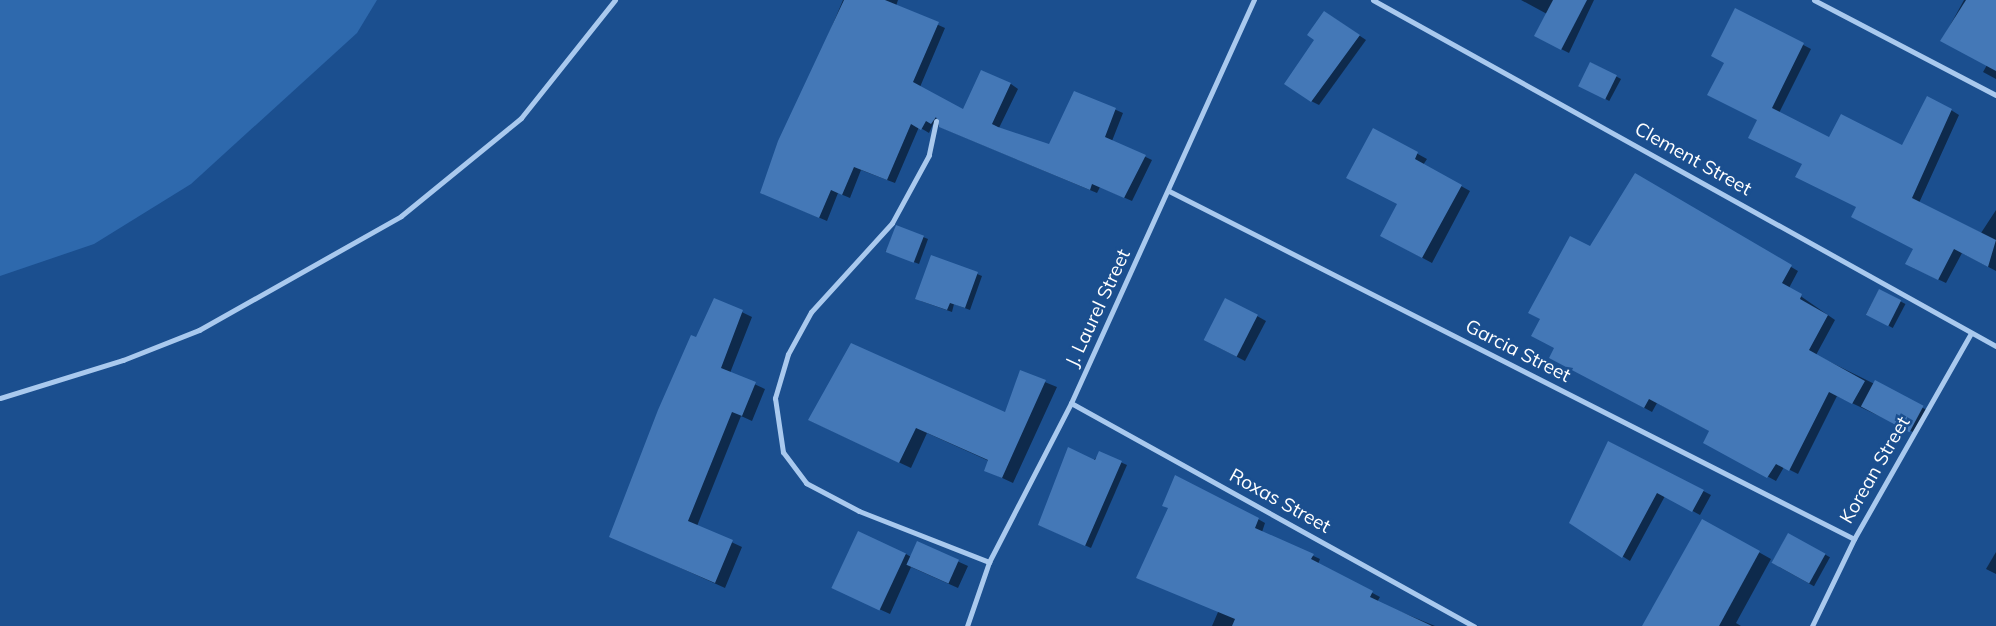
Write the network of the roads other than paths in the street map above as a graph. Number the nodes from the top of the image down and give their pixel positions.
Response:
1 (615, 0) edge
2 (1254, 0) edge
3 (1373, 0) edge
4 (1814, 0) edge
5 (1996, 95) edge
6 (936, 121) dead end
7 (1169, 191) junction
8 (1971, 333) junction
9 (1996, 346) edge
10 (0, 398) edge
11 (1071, 403) junction
12 (1854, 538) junction
13 (989, 562) junction
14 (968, 626) edge
15 (1474, 626) edge
16 (1812, 626) edge

1 - 10 street
2 - 7 street, J. Laurel Street
3 - 8 street, Clement Street
4 - 5 street
6 - 13 street
7 - 11 street, J. Laurel Street
7 - 12 street, Garcia Street
8 - 9 street, Clement Street
8 - 12 street, Korean Street
11 - 13 street, J. Laurel Street
11 - 15 street, Roxas Street
12 - 16 street, Korean Street
13 - 14 street, J. Laurel Street

